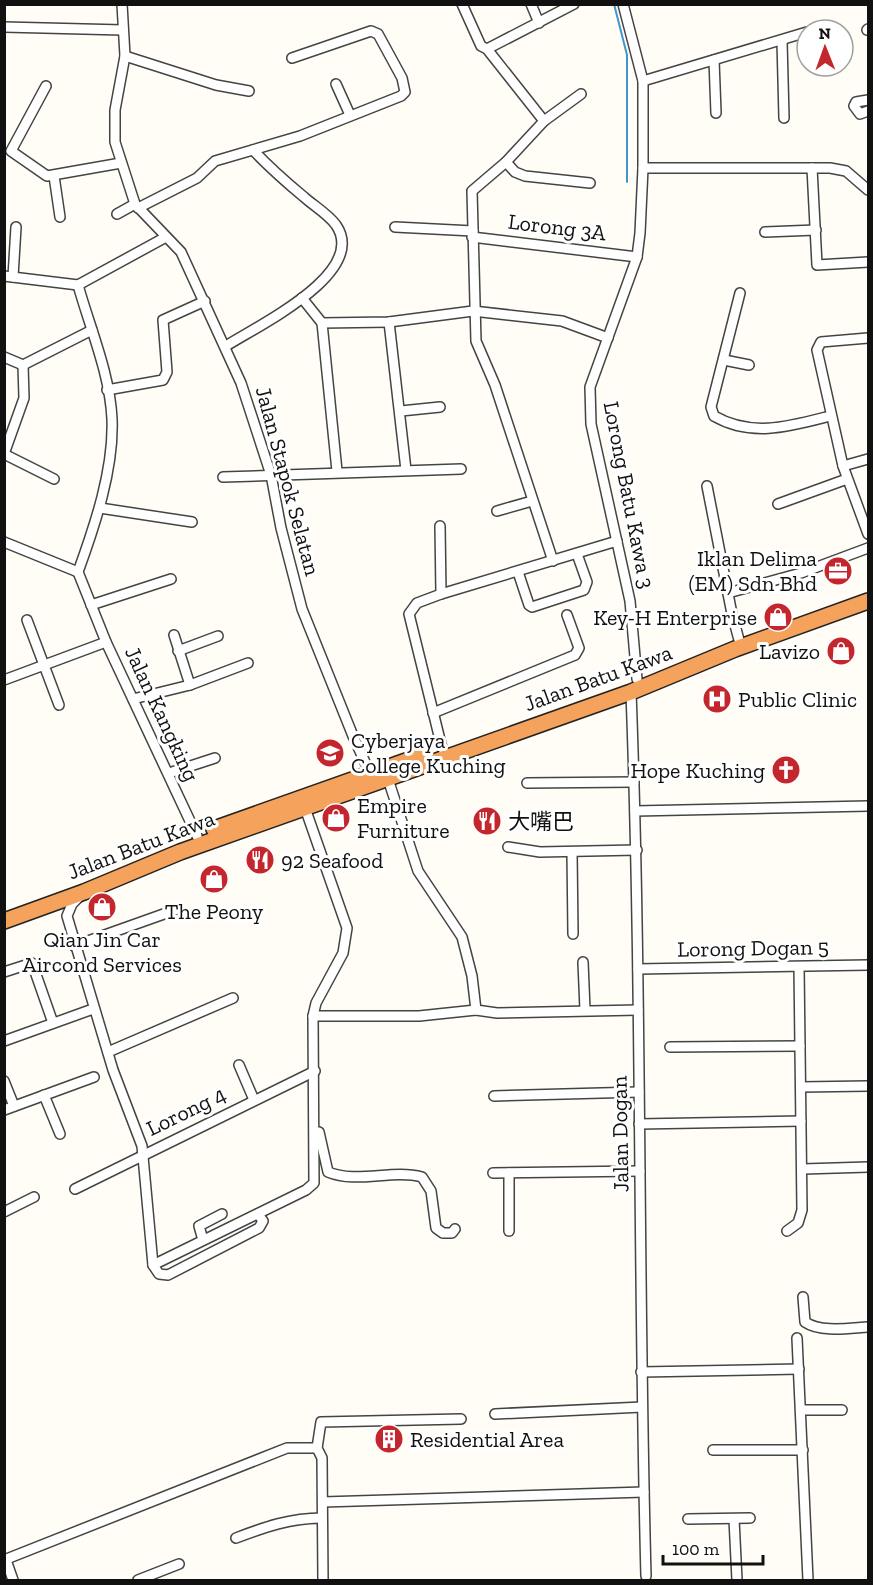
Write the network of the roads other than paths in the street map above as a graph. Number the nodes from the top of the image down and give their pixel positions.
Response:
1 (122, 4) edge
2 (462, 4) edge
3 (531, 4) edge
4 (574, 4) edge
5 (623, 4) edge
6 (539, 23) junction
7 (4, 27) edge
8 (123, 30) junction
9 (795, 36) edge
10 (782, 41) junction
11 (487, 49) junction
12 (125, 57) junction
13 (292, 58) dead end
14 (714, 60) junction
15 (643, 81) junction
16 (336, 84) dead end
17 (46, 86) dead end
18 (249, 91) dead end
19 (581, 94) dead end
20 (868, 100) edge
21 (868, 111) edge
22 (716, 113) dead end
23 (350, 115) junction
24 (784, 118) dead end
25 (544, 121) junction
26 (8, 148) edge
27 (253, 150) junction
28 (506, 162) junction
29 (121, 164) junction
30 (644, 168) junction
31 (812, 168) junction
32 (54, 176) junction
33 (590, 183) dead end
34 (868, 188) edge
35 (136, 206) junction
36 (117, 214) dead end
37 (60, 217) dead end
38 (395, 226) dead end
39 (16, 227) dead end
40 (816, 230) junction
41 (765, 232) dead end
42 (472, 234) junction
43 (166, 237) junction
44 (637, 256) junction
45 (868, 262) edge
46 (9, 277) edge
47 (78, 285) junction
48 (740, 293) dead end
49 (302, 298) junction
50 (206, 301) junction
51 (473, 311) junction
52 (389, 322) junction
53 (322, 323) junction
54 (92, 330) junction
55 (608, 338) junction
56 (868, 338) edge
57 (226, 346) junction
58 (4, 357) edge
59 (724, 360) junction
60 (22, 365) junction
61 (749, 365) dead end
62 (107, 390) junction
63 (440, 407) dead end
64 (400, 411) junction
65 (830, 416) junction
66 (5, 454) edge
67 (868, 459) edge
68 (843, 466) junction
69 (461, 469) dead end
70 (406, 470) junction
71 (337, 471) junction
72 (271, 475) junction
73 (224, 477) dead end
74 (54, 479) dead end
75 (847, 479) junction
76 (707, 486) dead end
77 (532, 501) junction
78 (778, 504) dead end
79 (100, 508) junction
80 (497, 511) dead end
81 (192, 522) dead end
82 (440, 526) dead end
83 (868, 534) edge
84 (616, 541) junction
85 (4, 542) edge
86 (868, 548) edge
87 (577, 554) junction
88 (553, 561) junction
89 (78, 572) junction
90 (518, 572) junction
91 (171, 579) dead end
92 (868, 592) edge
93 (728, 593) junction
94 (441, 594) junction
95 (868, 601) edge
96 (91, 605) junction
97 (567, 615) dead end
98 (27, 620) dead end
99 (174, 635) dead end
100 (218, 636) dead end
101 (740, 640) junction
102 (106, 642) junction
103 (178, 651) junction
104 (248, 663) dead end
105 (44, 666) junction
106 (4, 680) edge
107 (189, 685) junction
108 (634, 685) junction
109 (133, 699) junction
110 (59, 705) dead end
111 (433, 713) junction
112 (442, 748) junction
113 (215, 758) dead end
114 (169, 773) junction
115 (370, 773) junction
116 (388, 778) junction
117 (634, 782) junction
118 (527, 783) dead end
119 (868, 806) edge
120 (304, 808) junction
121 (635, 811) junction
122 (197, 836) junction
123 (508, 847) dead end
124 (637, 850) junction
125 (572, 852) junction
126 (84, 892) junction
127 (34, 910) junction
128 (175, 910) dead end
129 (4, 911) edge
130 (67, 916) junction
131 (4, 921) edge
132 (573, 934) dead end
133 (74, 945) junction
134 (583, 962) dead end
135 (868, 965) edge
136 (799, 967) junction
137 (638, 969) junction
138 (4, 972) edge
139 (233, 998) dead end
140 (93, 1009) junction
141 (476, 1010) junction
142 (585, 1010) junction
143 (638, 1010) junction
144 (313, 1016) junction
145 (53, 1023) junction
146 (4, 1041) edge
147 (800, 1046) junction
148 (670, 1047) dead end
149 (108, 1052) junction
150 (239, 1065) dead end
151 (315, 1071) junction
152 (94, 1077) dead end
153 (4, 1081) edge
154 (868, 1086) edge
155 (801, 1087) junction
156 (639, 1092) junction
157 (44, 1095) junction
158 (494, 1096) dead end
159 (254, 1100) junction
160 (9, 1108) edge
161 (801, 1121) junction
162 (639, 1125) junction
163 (315, 1128) junction
164 (60, 1134) dead end
165 (143, 1153) junction
166 (868, 1167) edge
167 (803, 1169) junction
168 (640, 1171) junction
169 (493, 1173) dead end
170 (508, 1173) junction
171 (75, 1189) dead end
172 (34, 1197) dead end
173 (4, 1212) edge
174 (222, 1214) dead end
175 (258, 1214) junction
176 (455, 1229) dead end
177 (509, 1231) dead end
178 (787, 1231) dead end
179 (203, 1240) junction
180 (153, 1265) junction
181 (803, 1297) dead end
182 (868, 1327) edge
183 (797, 1338) dead end
184 (799, 1369) junction
185 (641, 1372) junction
186 (642, 1407) junction
187 (801, 1410) junction
188 (842, 1410) dead end
189 (495, 1414) dead end
190 (461, 1419) dead end
191 (317, 1448) junction
192 (713, 1450) dead end
193 (803, 1450) junction
194 (644, 1492) junction
195 (323, 1502) junction
196 (322, 1518) junction
197 (750, 1518) dead end
198 (688, 1519) dead end
199 (734, 1519) junction
200 (236, 1538) dead end
201 (5, 1560) edge
202 (179, 1564) dead end
203 (645, 1579) edge
204 (13, 1581) edge
205 (138, 1581) edge
206 (323, 1581) edge
207 (737, 1581) edge
208 (808, 1581) edge

1 - 8 street, Jalan Stapok Selatan
2 - 11 street
3 - 6 street
4 - 6 street
5 - 15 street, Lorong Batu Kawa 3
6 - 11 street
7 - 8 street
8 - 12 street, Jalan Stapok Selatan
9 - 10 street
10 - 14 street
10 - 24 street
11 - 25 street
12 - 18 street
12 - 29 street, Jalan Stapok Selatan
13 - 23 street
14 - 15 street
14 - 22 street
15 - 30 street, Lorong Batu Kawa 3
16 - 23 street
17 - 26 street
19 - 25 street
20 - 21 street
23 - 27 street
25 - 28 street
26 - 32 street
27 - 35 street
27 - 49 street
28 - 33 street
28 - 42 street
29 - 32 street
29 - 35 street, Jalan Stapok Selatan
30 - 31 street
30 - 44 street, Lorong Batu Kawa 3
31 - 34 street
31 - 40 street
32 - 37 street
35 - 36 street
35 - 43 street, Jalan Stapok Selatan
38 - 42 street, Lorong 3A
39 - 46 street
40 - 41 street
40 - 45 street
42 - 44 street, Lorong 3A
42 - 51 street
43 - 47 street
43 - 50 street, Jalan Stapok Selatan
44 - 55 street, Lorong Batu Kawa 3
46 - 47 street
47 - 54 street
48 - 59 street
49 - 53 street
49 - 57 street
50 - 57 street, Jalan Stapok Selatan
50 - 62 street
51 - 52 street
51 - 55 street
51 - 77 street
52 - 53 street
52 - 64 street
53 - 71 street
54 - 60 street
54 - 62 street
55 - 84 street, Lorong Batu Kawa 3
56 - 65 street
57 - 72 street, Jalan Stapok Selatan
58 - 60 street
59 - 61 street
59 - 65 street
60 - 66 street
62 - 79 street
63 - 64 street
64 - 70 street
65 - 68 street
66 - 74 street
67 - 68 street
68 - 75 street
69 - 70 street
70 - 71 street
71 - 72 street
72 - 73 street
72 - 115 street, Jalan Stapok Selatan
75 - 78 street
75 - 83 street
76 - 93 street
77 - 80 street
77 - 88 street
79 - 81 street
79 - 89 street
82 - 94 street
84 - 87 street
84 - 108 street, Lorong Batu Kawa 3
85 - 89 street
86 - 93 street
87 - 88 street
87 - 90 street
88 - 90 street
89 - 96 street, Jalan Kangking
90 - 94 street
91 - 96 street
92 - 101 highway, Jalan Batu Kawa
93 - 101 street
94 - 111 street
95 - 108 highway, Jalan Batu Kawa
96 - 102 street, Jalan Kangking
97 - 111 street
98 - 105 street
99 - 103 street
100 - 103 street
101 - 108 highway, Jalan Batu Kawa
102 - 105 street
102 - 109 street, Jalan Kangking
103 - 107 street
104 - 107 street
105 - 106 street
105 - 110 street
107 - 109 street
108 - 112 highway, Jalan Batu Kawa
108 - 116 highway, Jalan Batu Kawa
108 - 117 street, Jalan Dogan
109 - 114 street, Jalan Kangking
111 - 112 street
112 - 115 highway, Jalan Batu Kawa
113 - 114 street
114 - 122 street, Jalan Kangking
115 - 122 highway, Jalan Batu Kawa
116 - 120 highway, Jalan Batu Kawa
116 - 141 street
117 - 118 street
117 - 121 street, Jalan Dogan
119 - 121 street
120 - 126 highway, Jalan Batu Kawa
120 - 144 street
121 - 124 street, Jalan Dogan
122 - 129 highway, Jalan Batu Kawa
123 - 125 street
124 - 125 street
124 - 137 street, Jalan Dogan
125 - 132 street
126 - 127 highway, Jalan Batu Kawa
126 - 130 street
127 - 130 street
127 - 131 highway, Jalan Batu Kawa
128 - 133 street
130 - 133 street
133 - 140 street
134 - 142 street
135 - 136 street, Lorong Dogan 5
136 - 137 street, Lorong Dogan 5
136 - 147 street
137 - 143 street, Jalan Dogan
138 - 145 street
139 - 149 street
140 - 145 street
140 - 149 street
141 - 142 street
141 - 144 street
142 - 143 street
143 - 156 street, Jalan Dogan
144 - 151 street
145 - 146 street
147 - 148 street
147 - 155 street
149 - 165 street
150 - 159 street
151 - 159 street, Lorong 4
151 - 163 street
152 - 157 street
153 - 160 street
154 - 155 street
155 - 161 street
156 - 158 street
156 - 162 street, Jalan Dogan
157 - 160 street
157 - 164 street
159 - 165 street, Lorong 4
161 - 162 street
161 - 167 street
162 - 168 street, Jalan Dogan
163 - 175 street
163 - 176 street
165 - 171 street, Lorong 4
165 - 180 street
166 - 167 street
167 - 178 street
168 - 170 street
168 - 185 street, Jalan Dogan
169 - 170 street
170 - 177 street
172 - 173 street
174 - 179 street
175 - 179 street
175 - 180 street
179 - 180 street
181 - 182 street
183 - 184 street
184 - 185 street
184 - 187 street
185 - 186 street, Jalan Dogan
186 - 189 street
186 - 194 street, Jalan Dogan
187 - 188 street
187 - 193 street
190 - 191 street
191 - 195 street
191 - 201 street
192 - 193 street
193 - 208 street
194 - 195 street
194 - 203 street, Jalan Dogan
195 - 196 street
196 - 200 street
196 - 206 street
197 - 199 street
198 - 199 street
199 - 207 street
201 - 204 street
202 - 205 street

